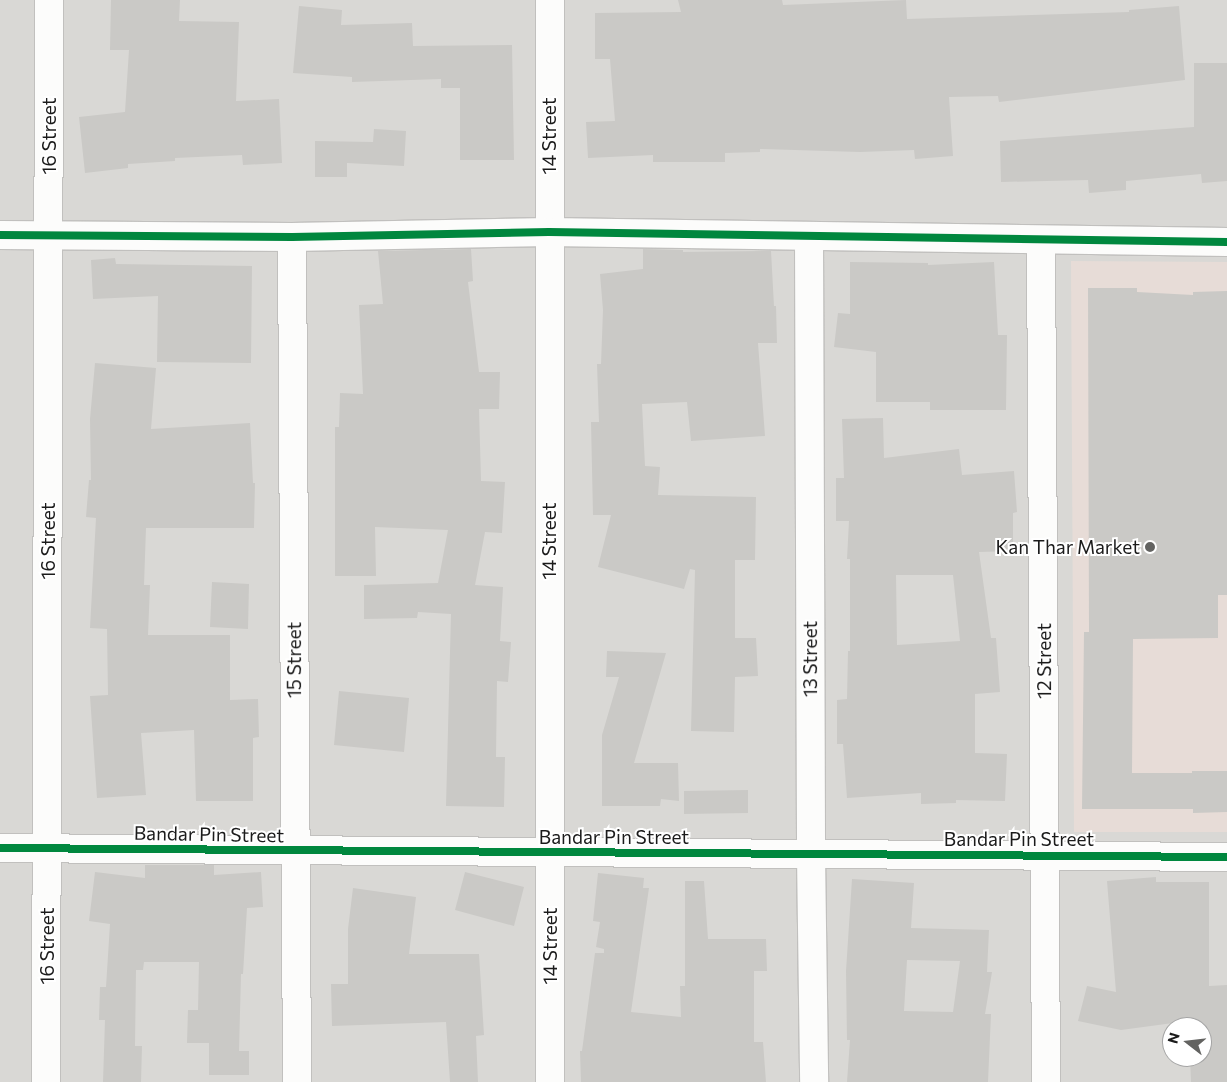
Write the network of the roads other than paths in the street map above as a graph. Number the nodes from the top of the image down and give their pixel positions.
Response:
1 (49, 0) edge
2 (550, 0) edge
3 (549, 232) junction
4 (0, 235) edge
5 (49, 236) junction
6 (292, 237) junction
7 (809, 237) junction
8 (1041, 241) junction
9 (1227, 242) edge
10 (0, 848) edge
11 (47, 849) junction
12 (296, 852) junction
13 (550, 853) junction
14 (810, 854) junction
15 (1045, 856) junction
16 (1227, 857) edge
17 (46, 1082) edge
18 (297, 1082) edge
19 (550, 1082) edge
20 (814, 1082) edge
21 (1046, 1082) edge

1 - 5 street, 16 Street
2 - 3 street, 14 Street
3 - 6 street
3 - 7 street
3 - 13 street, 14 Street
4 - 5 street
5 - 6 street
5 - 11 street, 16 Street
6 - 12 street, 15 Street
7 - 8 street
7 - 14 street, 13 Street
8 - 9 street
8 - 15 street, 12 Street
10 - 11 street, Bandar Pin Street
11 - 12 street, Bandar Pin Street
11 - 17 street, 16 Street
12 - 13 street, Bandar Pin Street
12 - 18 street, 15 Street
13 - 14 street, Bandar Pin Street
13 - 19 street, 14 Street
14 - 15 street, Bandar Pin Street
14 - 20 street, 13 Street
15 - 16 street, Bandar Pin Street
15 - 21 street, 12 Street

